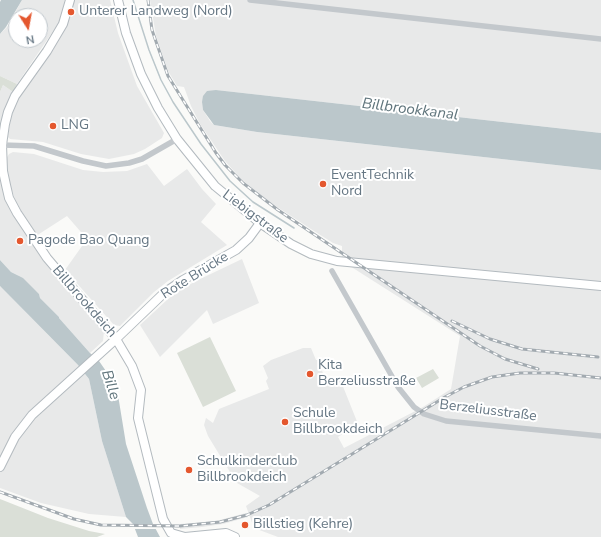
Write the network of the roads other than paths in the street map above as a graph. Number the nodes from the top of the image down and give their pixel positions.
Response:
1 (70, 0) edge
2 (118, 0) edge
3 (250, 0) edge
4 (601, 39) edge
5 (177, 139) junction
6 (2, 145) junction
7 (260, 223) junction
8 (332, 271) dead end
9 (601, 286) edge
10 (116, 339) junction
11 (601, 436) edge
12 (0, 467) edge
13 (171, 535) edge
14 (235, 537) edge

1 - 6 street, Billbrookdeich
2 - 5 street, Liebigstraße
3 - 4 street
5 - 6 street
5 - 7 street, Liebigstraße
6 - 10 street, Billbrookdeich
7 - 9 street, Liebigstraße
7 - 10 street, Rote Brücke
8 - 11 street, Berzeliusstraße
10 - 12 street, Rote Brücke
10 - 13 street, Billbrookdeich
13 - 14 street, Billbrookdeich

